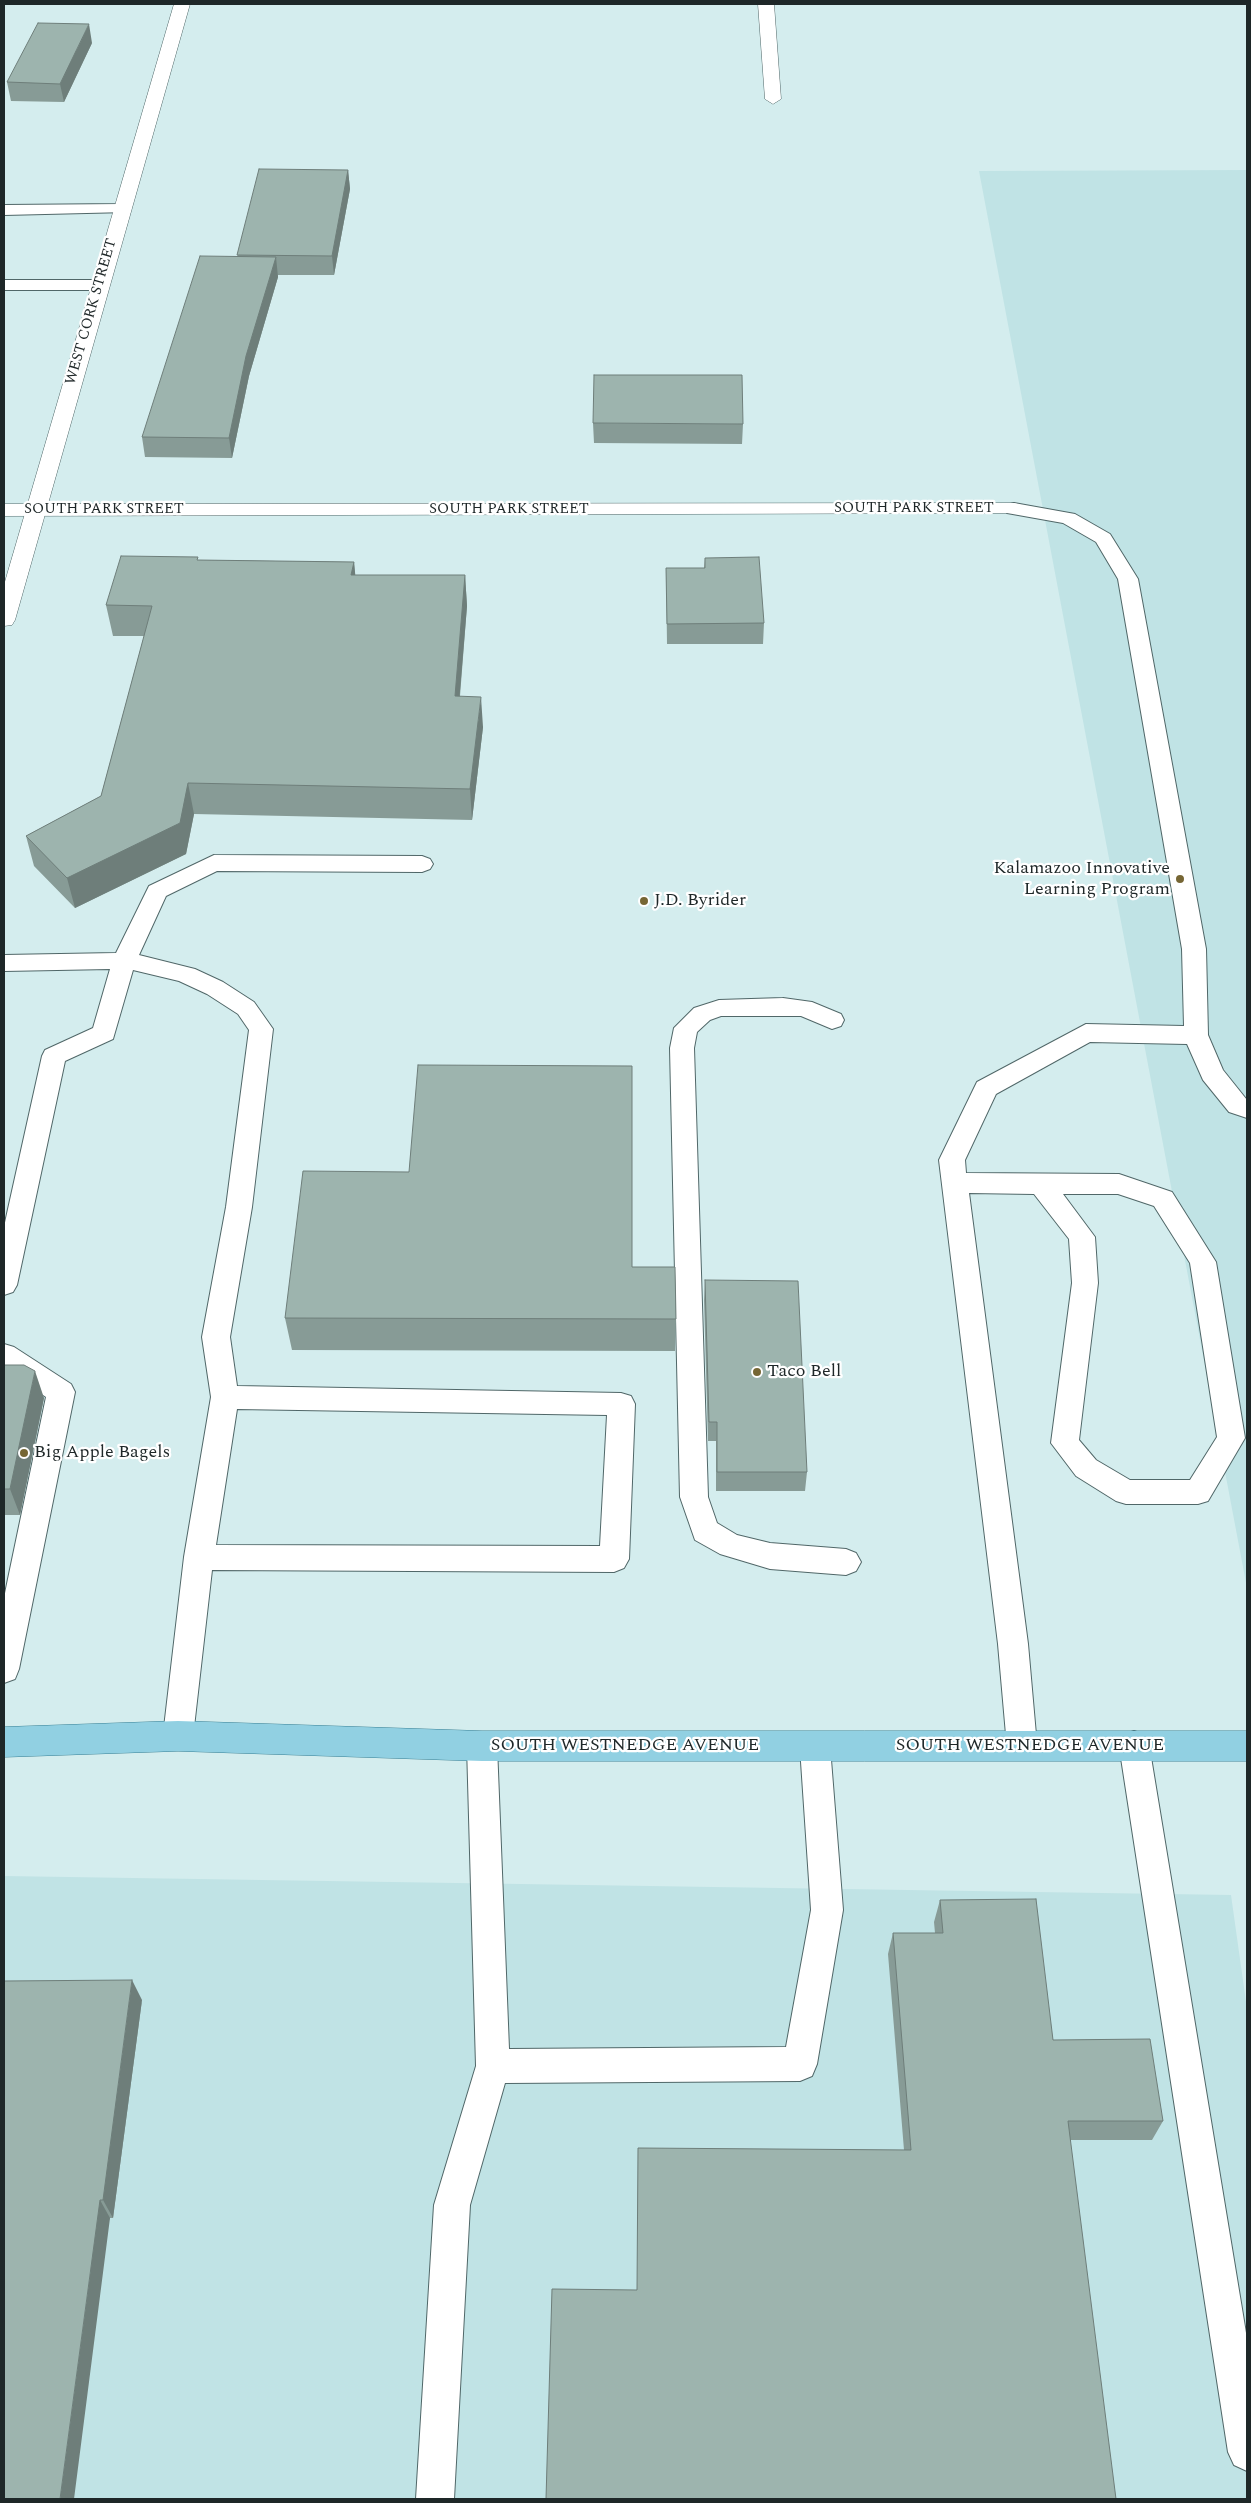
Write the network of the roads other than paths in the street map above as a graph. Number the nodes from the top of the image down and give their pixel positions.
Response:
1 (182, 4) edge
2 (766, 4) edge
3 (773, 99) dead end
4 (122, 209) junction
5 (4, 210) edge
6 (4, 285) edge
7 (100, 285) junction
8 (1014, 509) joint
9 (4, 510) edge
10 (34, 510) junction
11 (4, 620) edge
12 (422, 864) dead end
13 (124, 961) junction
14 (4, 963) edge
15 (832, 1020) dead end
16 (1196, 1035) junction
17 (1247, 1109) edge
18 (955, 1183) junction
19 (1041, 1184) junction
20 (4, 1285) edge
21 (4, 1355) edge
22 (225, 1397) junction
23 (199, 1557) junction
24 (846, 1562) dead end
25 (4, 1669) edge
26 (178, 1736) junction
27 (4, 1742) edge
28 (1134, 1745) junction
29 (482, 1746) junction
30 (1022, 1746) junction
31 (1247, 1746) edge
32 (815, 1747) junction
33 (493, 2066) junction
34 (1247, 2452) edge
35 (436, 2499) edge

1 - 4 street, WEST CORK STREET
2 - 3 street
4 - 5 lane
4 - 7 street, WEST CORK STREET
6 - 7 lane
7 - 10 street, WEST CORK STREET
8 - 10 street, SOUTH PARK STREET
8 - 16 lane
9 - 10 street, SOUTH PARK STREET
10 - 11 street, WEST CORK STREET
12 - 13 lane
13 - 14 lane
13 - 20 lane
13 - 22 lane
15 - 24 lane
16 - 17 lane
16 - 18 lane
18 - 19 lane
18 - 30 lane
19 - 19 lane
21 - 25 lane
22 - 23 lane
22 - 23 lane
23 - 26 lane
26 - 27 main road, SOUTH WESTNEDGE AVENUE
26 - 29 main road, SOUTH WESTNEDGE AVENUE
28 - 30 main road, SOUTH WESTNEDGE AVENUE
28 - 31 main road, SOUTH WESTNEDGE AVENUE
28 - 34 lane
29 - 32 main road, SOUTH WESTNEDGE AVENUE
29 - 33 lane
30 - 32 main road, SOUTH WESTNEDGE AVENUE
32 - 33 lane
33 - 35 lane

